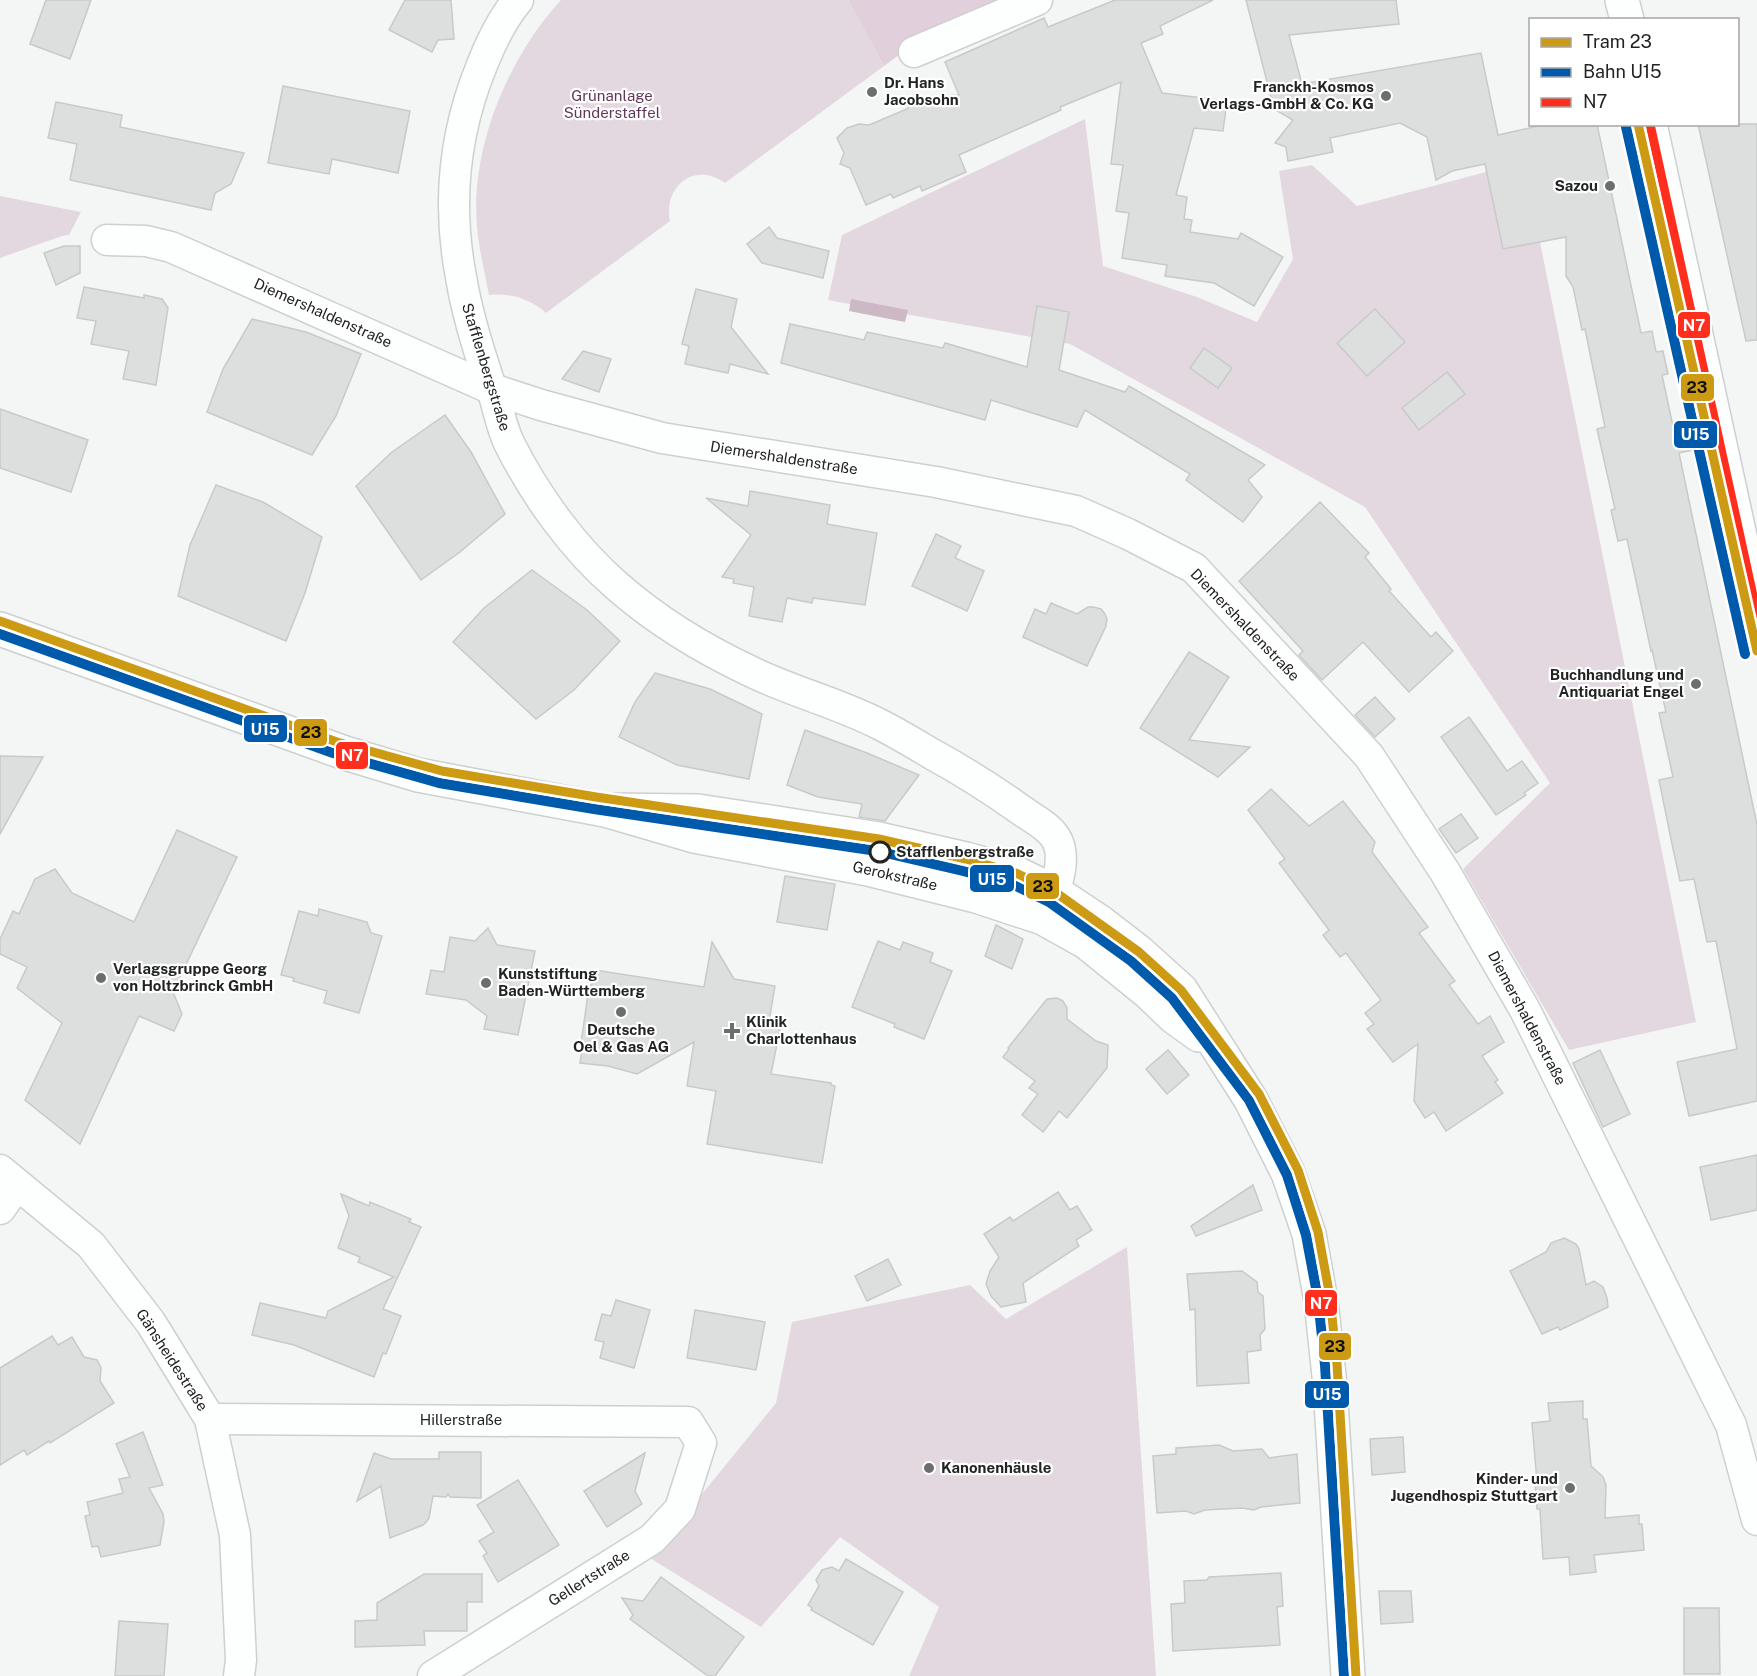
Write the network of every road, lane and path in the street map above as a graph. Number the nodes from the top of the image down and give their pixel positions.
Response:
1 (518, 0) edge
2 (1037, 0) edge
3 (1622, 0) edge
4 (1626, 18) edge
5 (914, 52) dead end
6 (1650, 126) edge
7 (107, 240) dead end
8 (492, 389) junction
9 (1757, 614) edge
10 (0, 629) edge
11 (1049, 905) junction
12 (9, 1178) edge
13 (0, 1209) edge
14 (210, 1419) junction
15 (701, 1443) joint
16 (1757, 1521) edge
17 (239, 1676) edge
18 (433, 1676) edge
19 (1348, 1676) edge

1 - 8 street, Stafflenbergstraße
2 - 5 street
3 - 4 street
6 - 9 street
7 - 8 street, Diemershaldenstraße
8 - 11 street, Stafflenbergstraße
8 - 16 street, Diemershaldenstraße
10 - 11 street, Gerokstraße
11 - 19 street, Gerokstraße
12 - 13 street
12 - 14 street, Gänsheidestraße
14 - 15 street, Hillerstraße
14 - 17 street, Gänsheidestraße
15 - 18 street, Gellertstraße

